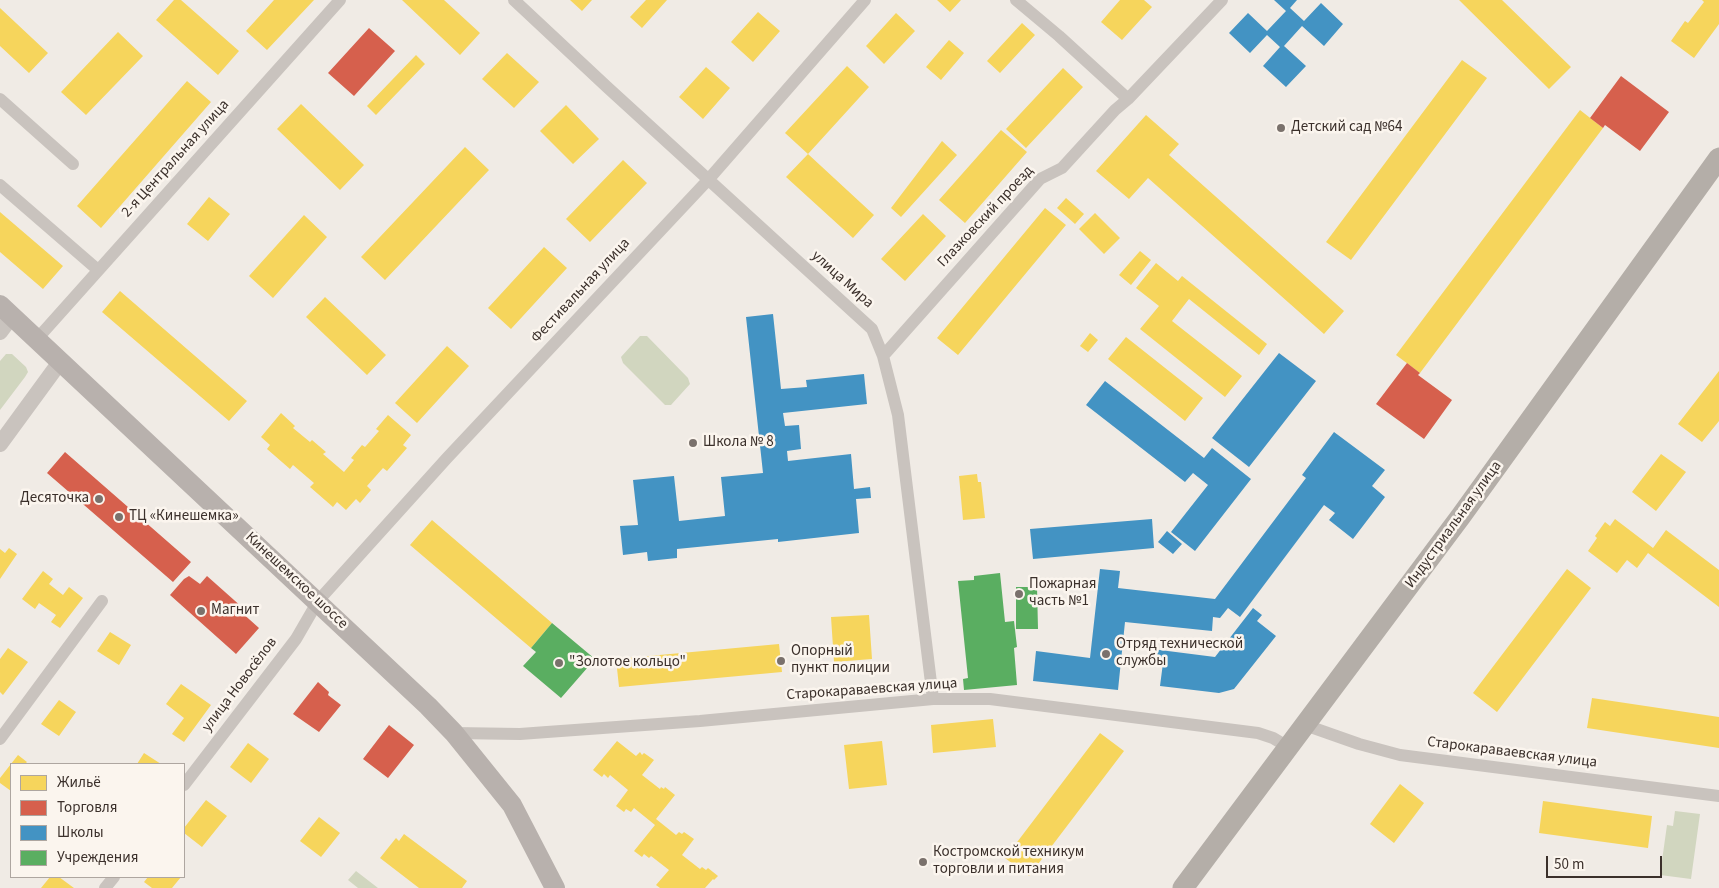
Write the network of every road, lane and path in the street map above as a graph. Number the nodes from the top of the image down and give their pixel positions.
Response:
1 (340, 0) edge
2 (515, 0) edge
3 (864, 0) edge
4 (1016, 0) edge
5 (1222, 0) edge
6 (0, 100) edge
7 (1128, 100) junction
8 (1719, 158) edge
9 (73, 164) dead end
10 (708, 180) junction
11 (0, 185) edge
12 (98, 270) junction
13 (6, 310) edge
14 (0, 332) edge
15 (37, 339) junction
16 (883, 356) junction
17 (60, 362) junction
18 (0, 444) edge
19 (102, 601) dead end
20 (318, 601) junction
21 (933, 699) junction
22 (1305, 725) junction
23 (454, 733) junction
24 (0, 739) edge
25 (1288, 747) junction
26 (185, 784) edge
27 (1719, 796) edge
28 (113, 878) edge
29 (553, 887) edge
30 (105, 888) edge
31 (1183, 888) edge

1 - 12 street, 2-я Центральная улица
2 - 10 street, улица Мира
3 - 10 street, Фестивальная улица
4 - 7 street
5 - 7 street, Глазковский проезд
6 - 9 street
7 - 16 street, Глазковский проезд
8 - 22 highway, Индустриальная улица
10 - 16 street, улица Мира
10 - 20 street, Фестивальная улица
11 - 12 street
12 - 15 street, 2-я Центральная улица
13 - 14 street
13 - 15 main road, Кинешемское шоссе
15 - 17 main road, Кинешемское шоссе
16 - 21 street, улица Мира
17 - 18 street
17 - 20 main road, Кинешемское шоссе
19 - 24 street
20 - 23 main road, Кинешемское шоссе
20 - 26 street, улица Новосёлов
21 - 23 street, Старокараваевская улица
21 - 25 street, Старокараваевская улица
22 - 25 highway, Индустриальная улица
22 - 27 street, Старокараваевская улица
23 - 29 main road, Кинешемское шоссе
25 - 31 highway, Индустриальная улица
28 - 30 street

